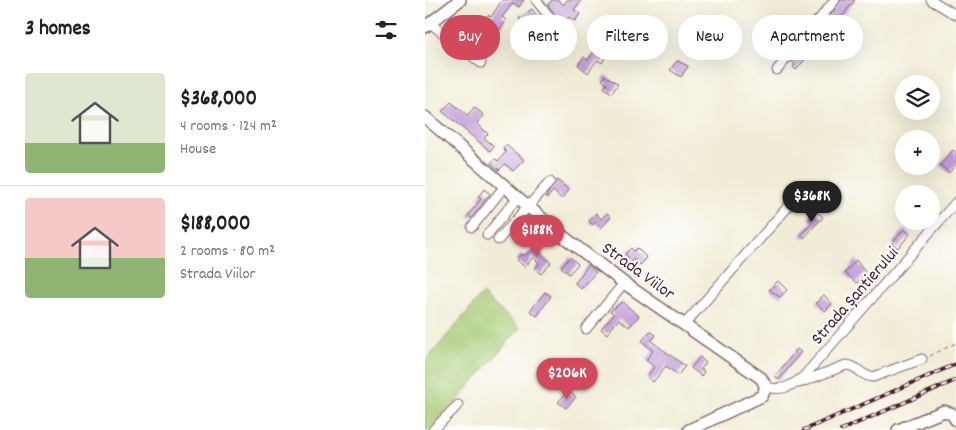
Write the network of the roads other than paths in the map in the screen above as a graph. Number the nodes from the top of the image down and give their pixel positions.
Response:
1 (460, 0) edge
2 (536, 0) edge
3 (835, 0) edge
4 (931, 0) edge
5 (548, 15) edge
6 (956, 15) edge
7 (427, 25) edge
8 (481, 64) dead end
9 (777, 70) dead end
10 (425, 117) edge
11 (550, 182) dead end
12 (504, 187) junction
13 (800, 193) dead end
14 (517, 198) junction
15 (956, 202) edge
16 (527, 207) junction
17 (472, 227) dead end
18 (487, 236) dead end
19 (498, 240) dead end
20 (624, 283) junction
21 (684, 325) junction
22 (585, 330) dead end
23 (922, 359) road end
24 (792, 386) junction
25 (765, 388) junction
26 (458, 405) dead end
27 (953, 412) edge
28 (433, 430) edge
29 (689, 430) edge
30 (898, 430) edge

1 - 7 main road
2 - 5 street
3 - 9 street
4 - 6 street
7 - 8 street
10 - 12 main road, Strada Viilor
11 - 16 street
12 - 14 main road, Strada Viilor
12 - 17 street
13 - 21 street
14 - 16 main road, Strada Viilor
14 - 18 street
15 - 24 street, Strada Șantierului
16 - 19 street
16 - 20 main road, Strada Viilor
20 - 21 main road, Strada Viilor
20 - 22 street
21 - 25 main road, Strada Viilor
23 - 24 street
24 - 25 street
25 - 29 main road
26 - 28 street
27 - 30 main road

